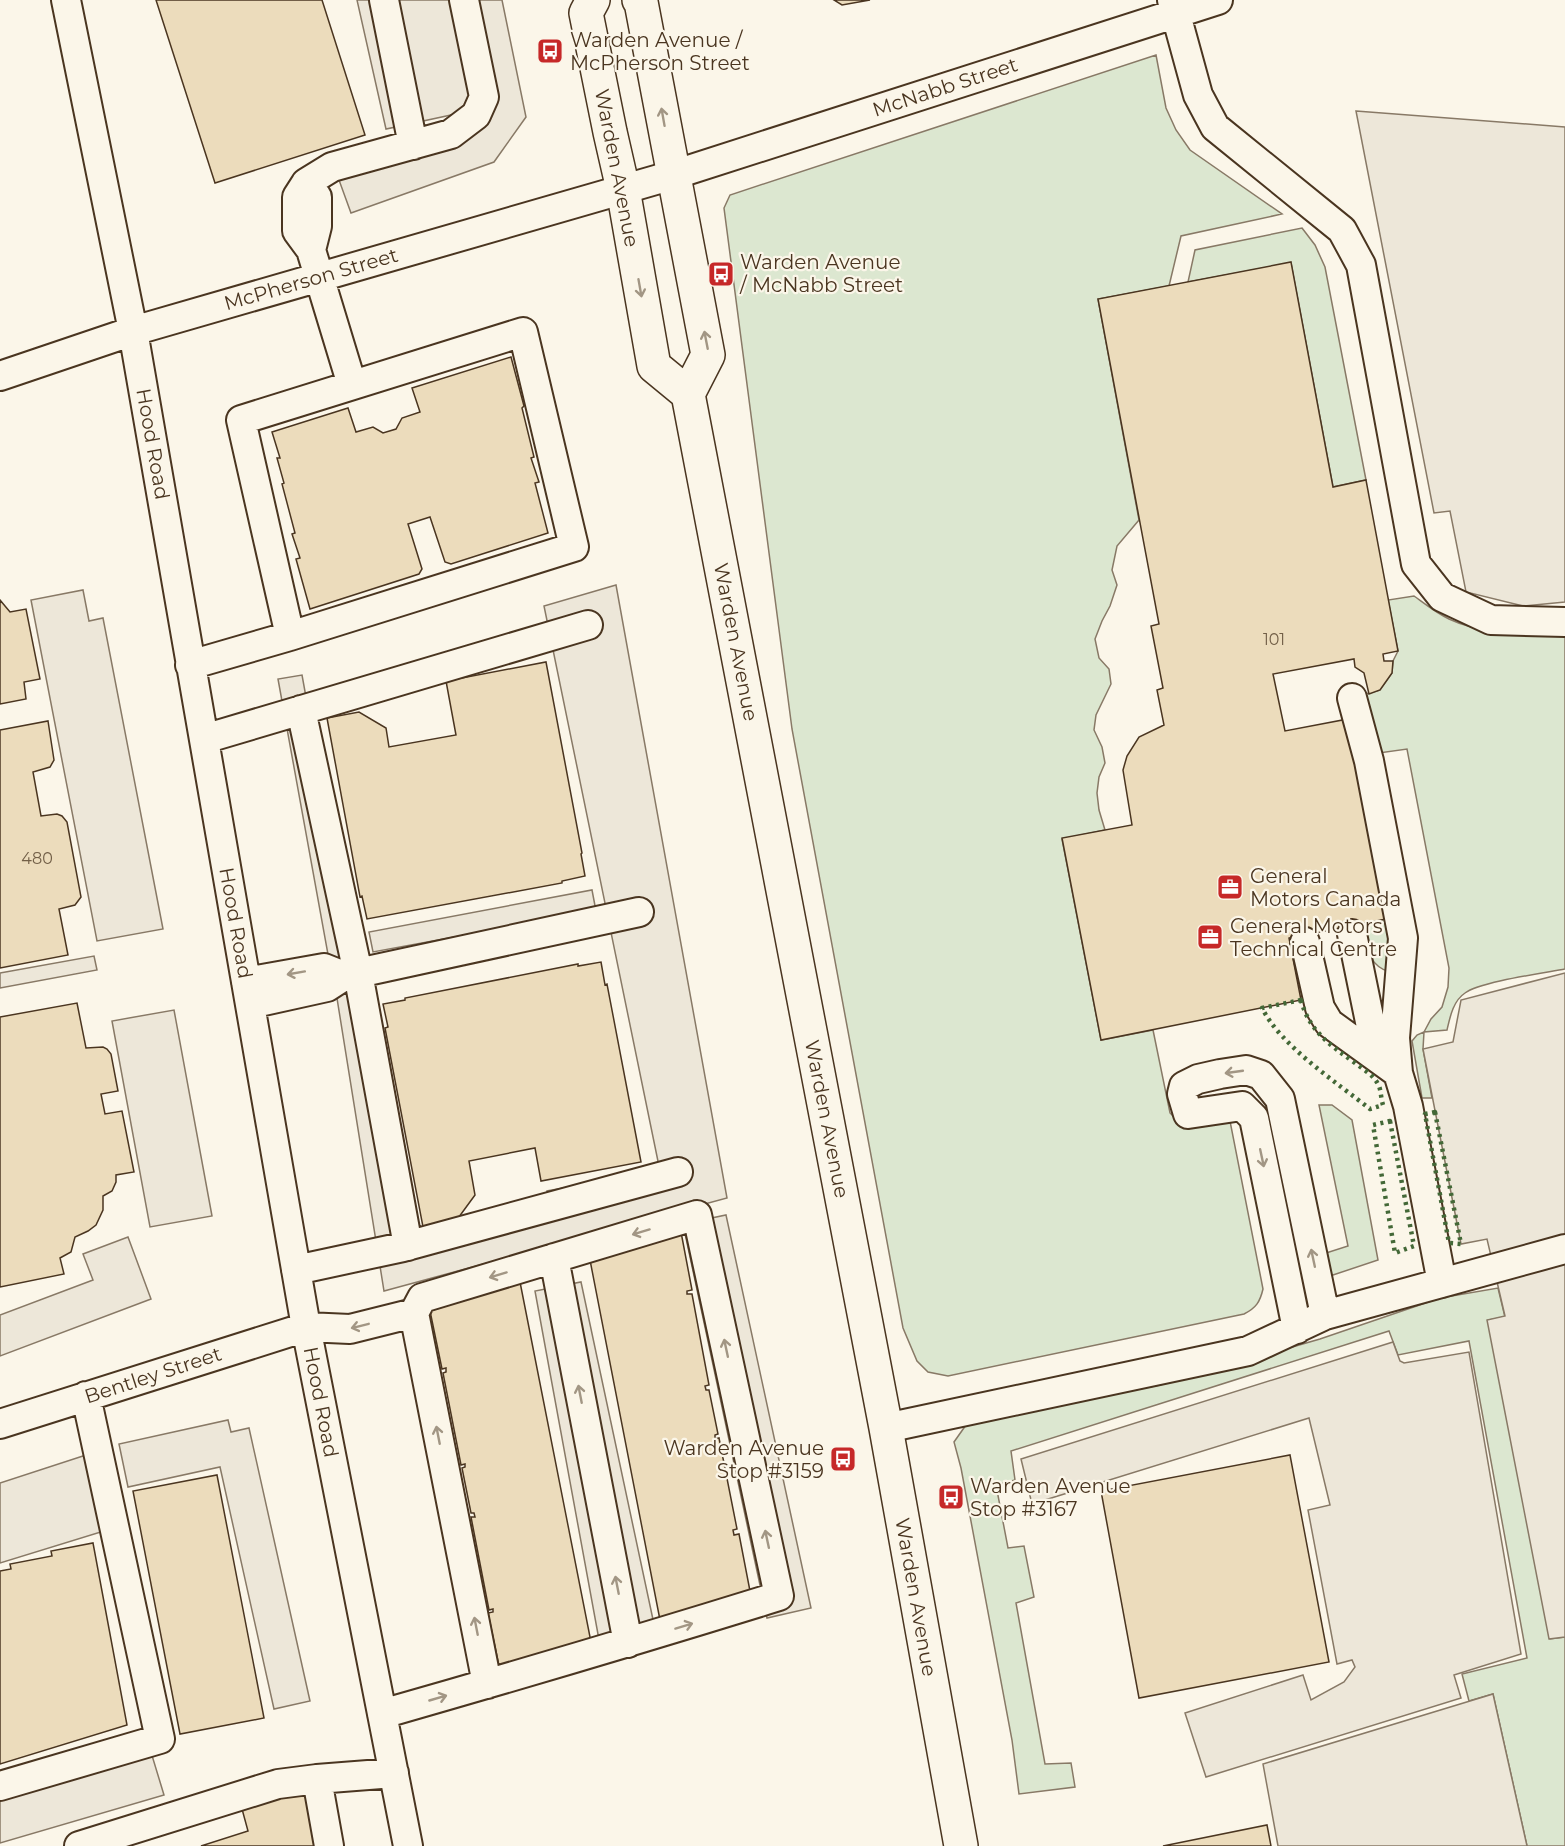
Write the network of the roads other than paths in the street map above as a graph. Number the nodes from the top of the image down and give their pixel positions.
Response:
1 (66, 0) edge
2 (384, 0) edge
3 (464, 0) edge
4 (593, 0) edge
5 (639, 0) edge
6 (1218, 0) edge
7 (1174, 7) edge
8 (413, 145) junction
9 (673, 175) junction
10 (623, 189) junction
11 (315, 263) junction
12 (133, 331) junction
13 (0, 376) edge
14 (352, 385) junction
15 (688, 393) junction
16 (1565, 622) edge
17 (588, 625) dead end
18 (290, 636) junction
19 (190, 665) junction
20 (1352, 698) dead end
21 (301, 710) junction
22 (204, 739) junction
23 (639, 912) dead end
24 (1352, 934) dead end
25 (1305, 942) dead end
26 (351, 974) junction
27 (248, 993) junction
28 (1388, 1064) junction
29 (678, 1172) dead end
30 (408, 1246) junction
31 (1565, 1249) edge
32 (554, 1258) junction
33 (296, 1270) junction
34 (1442, 1283) junction
35 (414, 1313) junction
36 (1326, 1315) junction
37 (306, 1327) junction
38 (1297, 1329) junction
39 (87, 1396) junction
40 (0, 1424) edge
41 (886, 1428) junction
42 (628, 1643) junction
43 (487, 1684) junction
44 (382, 1714) junction
45 (394, 1773) junction
46 (317, 1779) junction
47 (0, 1786) edge
48 (79, 1846) edge
49 (329, 1846) edge
50 (408, 1846) edge
51 (961, 1846) edge

1 - 12 street, Hood Road
2 - 8 street
3 - 8 street
4 - 10 main road, Warden Avenue
9 -> 5 main road
6 - 7 street, McNabb Street
7 - 9 street, McNabb Street
7 - 16 street
8 - 11 street
9 - 10 street, McNabb Street
15 -> 9 main road
10 - 11 street, McPherson Street
10 -> 15 main road, Warden Avenue
11 - 12 street, McPherson Street
11 - 14 street
12 - 13 street, McPherson Street
12 - 19 street, Hood Road
14 - 18 street
14 - 18 street
15 - 41 main road, Warden Avenue
17 - 21 street
18 - 19 street
19 - 22 street, Hood Road
20 - 28 street
21 - 22 street
21 - 26 street
22 - 27 street, Hood Road
23 - 26 street
24 - 28 street
25 - 28 street
26 - 27 street
26 - 30 street
27 - 33 street, Hood Road
28 - 34 street
29 - 30 street
30 - 33 street
31 - 34 street
32 -> 35 street
42 -> 32 street
42 -> 32 street
33 - 37 street, Hood Road
34 - 36 street
35 -> 37 street
43 -> 35 street
36 - 38 street
36 -> 38 street
37 - 39 street, Bentley Street
37 - 44 street, Hood Road
38 - 41 street
39 - 40 street, Bentley Street
39 - 47 street
41 - 51 main road, Warden Avenue
42 - 43 street
44 -> 43 street
44 - 45 street, Hood Road
45 - 46 street
45 - 50 street, Hood Road
46 - 48 street
46 - 49 street

